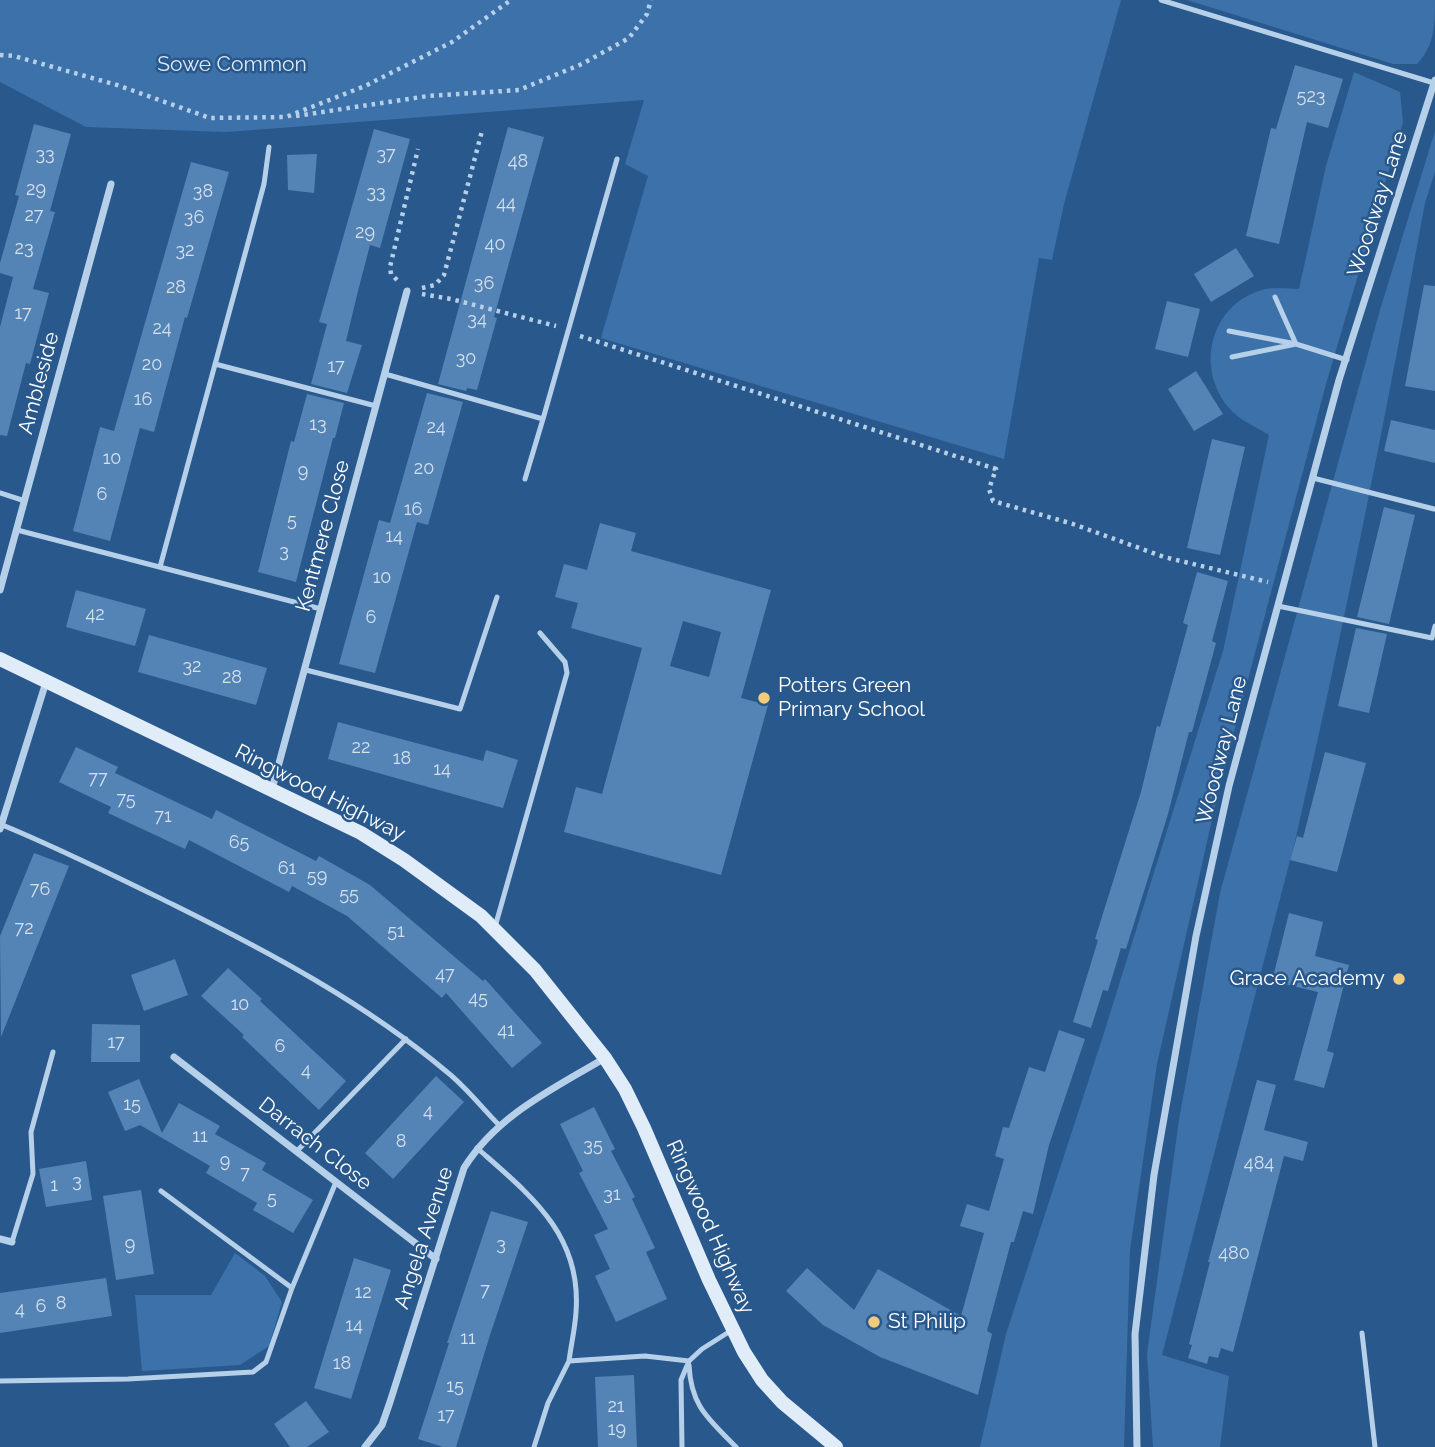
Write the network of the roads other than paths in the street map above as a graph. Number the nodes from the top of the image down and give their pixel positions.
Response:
1 (1161, 0) edge
2 (1435, 82) edge
3 (269, 147) dead end
4 (617, 159) dead end
5 (111, 184) dead end
6 (407, 291) road end
7 (1275, 297) dead end
8 (1229, 331) dead end
9 (1296, 344) junction
10 (1232, 358) dead end
11 (1347, 360) junction
12 (215, 364) junction
13 (385, 374) junction
14 (376, 406) junction
15 (544, 419) junction
16 (1313, 478) junction
17 (525, 479) dead end
18 (0, 493) edge
19 (25, 501) junction
20 (1434, 509) edge
21 (17, 530) junction
22 (160, 567) junction
23 (0, 590) edge
24 (497, 597) dead end
25 (1278, 606) junction
26 (321, 609) junction
27 (1435, 626) edge
28 (540, 632) dead end
29 (0, 659) edge
30 (306, 670) junction
31 (46, 682) junction
32 (272, 789) junction
33 (1, 826) edge
34 (494, 930) junction
35 (406, 1039) junction
36 (53, 1052) dead end
37 (174, 1058) dead end
38 (605, 1058) junction
39 (499, 1125) junction
40 (477, 1147) junction
41 (296, 1152) junction
42 (336, 1182) junction
43 (161, 1191) dead end
44 (0, 1239) edge
45 (12, 1242) joint
46 (436, 1259) junction
47 (292, 1288) junction
48 (732, 1330) junction
49 (1362, 1333) dead end
50 (569, 1361) junction
51 (689, 1362) junction
52 (0, 1381) edge
53 (365, 1447) edge
54 (534, 1447) edge
55 (682, 1447) edge
56 (736, 1447) edge
57 (836, 1447) edge
58 (1138, 1447) edge
59 (1375, 1447) edge

1 - 2 lane
2 - 11 street, Woodway Lane
3 - 12 lane
4 - 15 lane
5 - 19 street, Ambleside
6 - 13 street, Kentmere Close
7 - 9 lane
8 - 9 lane
9 - 10 lane
9 - 11 lane
11 - 16 street, Woodway Lane
12 - 14 lane
12 - 22 lane
13 - 14 street, Kentmere Close
13 - 15 lane
14 - 26 street, Kentmere Close
15 - 17 lane
16 - 20 lane
16 - 25 street, Woodway Lane
18 - 19 lane
19 - 21 street, Ambleside
21 - 22 lane
21 - 23 street, Ambleside
22 - 26 lane
24 - 30 lane
25 - 27 lane
25 - 58 street, Woodway Lane
26 - 30 street, Kentmere Close
28 - 34 lane
29 - 31 street, Ringwood Highway
30 - 32 street, Kentmere Close
31 - 32 street, Ringwood Highway
31 - 33 street
32 - 34 street, Ringwood Highway
33 - 35 lane
34 - 38 street, Ringwood Highway
35 - 39 lane
35 - 41 lane
36 - 45 lane
37 - 41 street, Darrach Close
38 - 39 street, Angela Avenue
38 - 48 street, Ringwood Highway
39 - 40 street, Angela Avenue
40 - 46 street, Angela Avenue
40 - 50 lane
41 - 42 street, Darrach Close
42 - 46 street, Darrach Close
42 - 47 lane
43 - 47 lane
44 - 45 street
46 - 53 street, Angela Avenue
47 - 52 lane
48 - 51 lane
48 - 57 street, Ringwood Highway
49 - 59 lane
50 - 51 lane
50 - 54 lane
51 - 55 lane
51 - 56 lane

